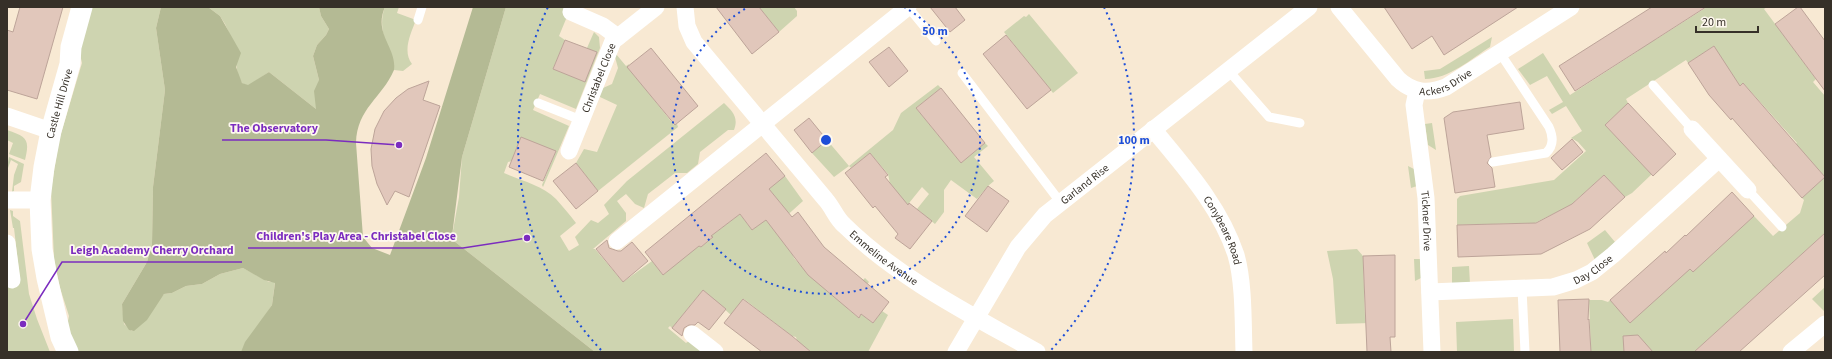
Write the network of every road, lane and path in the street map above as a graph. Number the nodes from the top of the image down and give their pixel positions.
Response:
1 (82, 7) edge
2 (422, 7) edge
3 (656, 7) edge
4 (685, 7) edge
5 (908, 7) edge
6 (1309, 7) edge
7 (1339, 7) edge
8 (1571, 7) edge
9 (571, 12) dead end
10 (418, 20) dead end
11 (618, 37) junction
12 (936, 42) dead end
13 (1500, 53) junction
14 (1228, 70) junction
15 (962, 73) dead end
16 (1653, 85) dead end
17 (1417, 91) junction
18 (538, 103) dead end
19 (7, 116) edge
20 (581, 120) junction
21 (764, 124) junction
22 (1300, 124) dead end
23 (1153, 129) junction
24 (1692, 129) joint
25 (51, 131) junction
26 (569, 151) dead end
27 (1719, 159) junction
28 (1493, 162) dead end
29 (1748, 190) joint
30 (7, 200) edge
31 (40, 200) junction
32 (1060, 203) junction
33 (1782, 227) dead end
34 (617, 242) dead end
35 (7, 243) edge
36 (12, 280) dead end
37 (1522, 289) junction
38 (1430, 292) junction
39 (976, 318) junction
40 (1825, 324) edge
41 (692, 334) dead end
42 (68, 352) edge
43 (715, 352) edge
44 (956, 352) edge
45 (1037, 352) edge
46 (1244, 352) edge
47 (1432, 352) edge
48 (1525, 352) edge
49 (1791, 352) edge

1 - 25 street, Castle Hill Drive
2 - 10 lane
3 - 11 street, Christabel Close
4 - 21 street, Emmeline Avenue
5 - 12 lane
5 - 21 street
6 - 14 street, Garland Rise
7 - 17 street, Ackers Drive
8 - 13 street, Ackers Drive
9 - 11 street, Christabel Close
11 - 20 street, Christabel Close
13 - 17 street, Ackers Drive
13 - 28 lane
14 - 22 lane
14 - 23 street, Garland Rise
15 - 32 lane
16 - 24 lane
17 - 38 street, Tickner Drive
18 - 20 lane, Christabel Close
19 - 25 street
20 - 26 street, Christabel Close
21 - 34 street
21 - 39 street, Emmeline Avenue
23 - 32 street, Garland Rise
23 - 46 street, Conybeare Road
24 - 27 street
25 - 31 street, Castle Hill Drive
27 - 29 street
27 - 37 street, Day Close
29 - 33 lane
30 - 31 street
31 - 42 street, Castle Hill Drive
32 - 39 street, Garland Rise
35 - 36 street
37 - 38 street, Day Close
37 - 48 lane
38 - 47 street, Tickner Drive
39 - 44 street, Garland Rise
39 - 45 street, Emmeline Avenue
40 - 49 street
41 - 43 street

